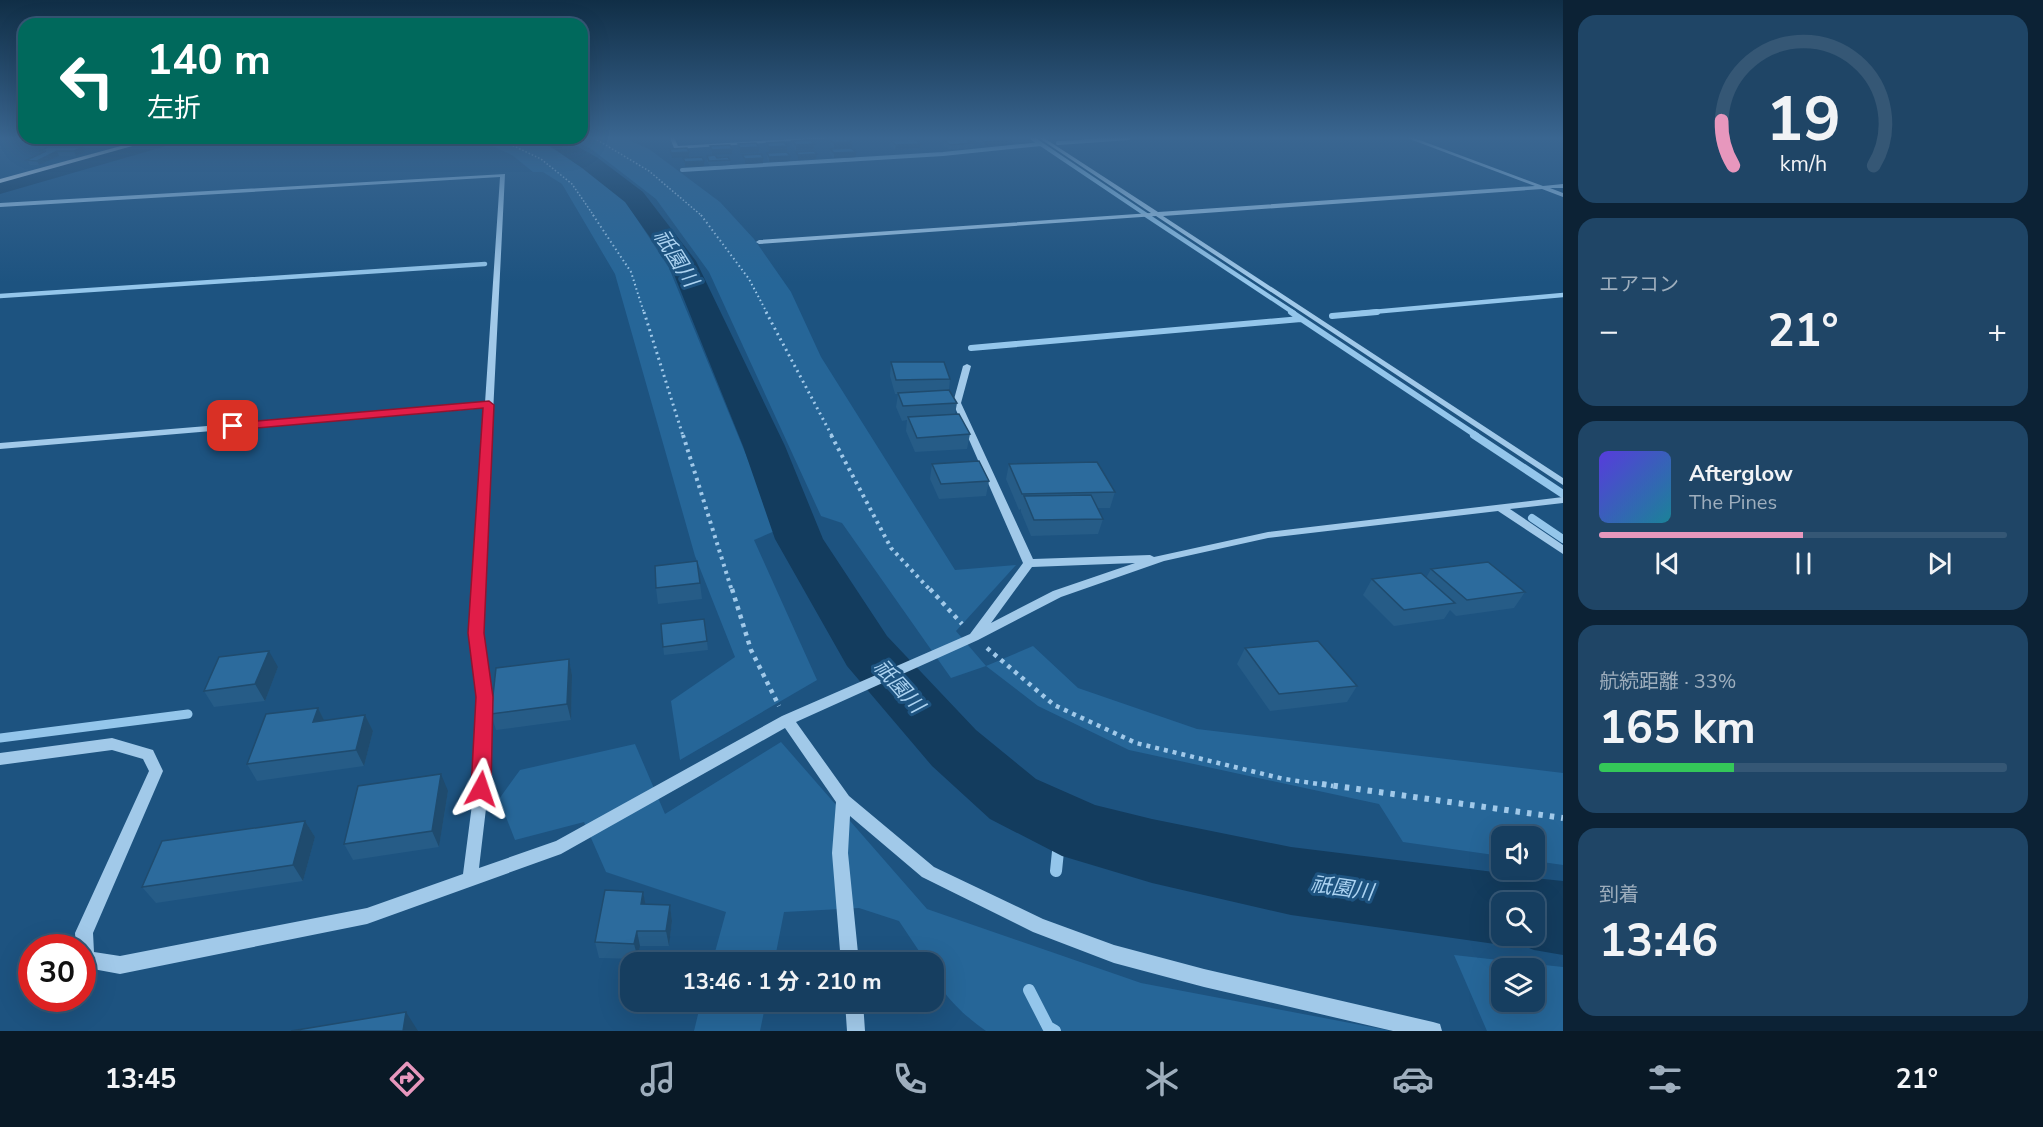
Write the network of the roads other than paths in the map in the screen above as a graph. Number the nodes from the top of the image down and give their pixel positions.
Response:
1 (317, 186) edge
2 (503, 186) edge
3 (1116, 186) edge
4 (1538, 186) edge
5 (1562, 186) edge
6 (1543, 188) junction
7 (1563, 195) edge
8 (0, 205) edge
9 (1160, 214) junction
10 (759, 242) dead end
11 (966, 366) dead end
12 (489, 405) junction
13 (0, 446) edge
14 (1563, 482) edge
15 (1563, 500) edge
16 (1501, 508) junction
17 (1563, 550) edge
18 (1162, 558) junction
19 (1029, 563) junction
20 (974, 637) junction
21 (787, 720) junction
22 (0, 759) edge
23 (844, 801) junction
24 (470, 879) junction
25 (849, 952) edge
26 (855, 1012) edge
27 (856, 1031) edge
28 (1434, 1031) edge

1 - 8 street
2 - 12 street
3 - 9 street
4 - 6 street
5 - 6 street
6 - 7 street
6 - 9 street
9 - 10 street
9 - 14 street
11 - 19 street
12 - 13 street
12 - 24 street
15 - 16 street
16 - 17 street
16 - 18 street
18 - 19 street
18 - 20 street
19 - 20 street
20 - 21 street
21 - 23 street
21 - 24 street
22 - 24 street
23 - 25 street
23 - 28 street
26 - 27 street

